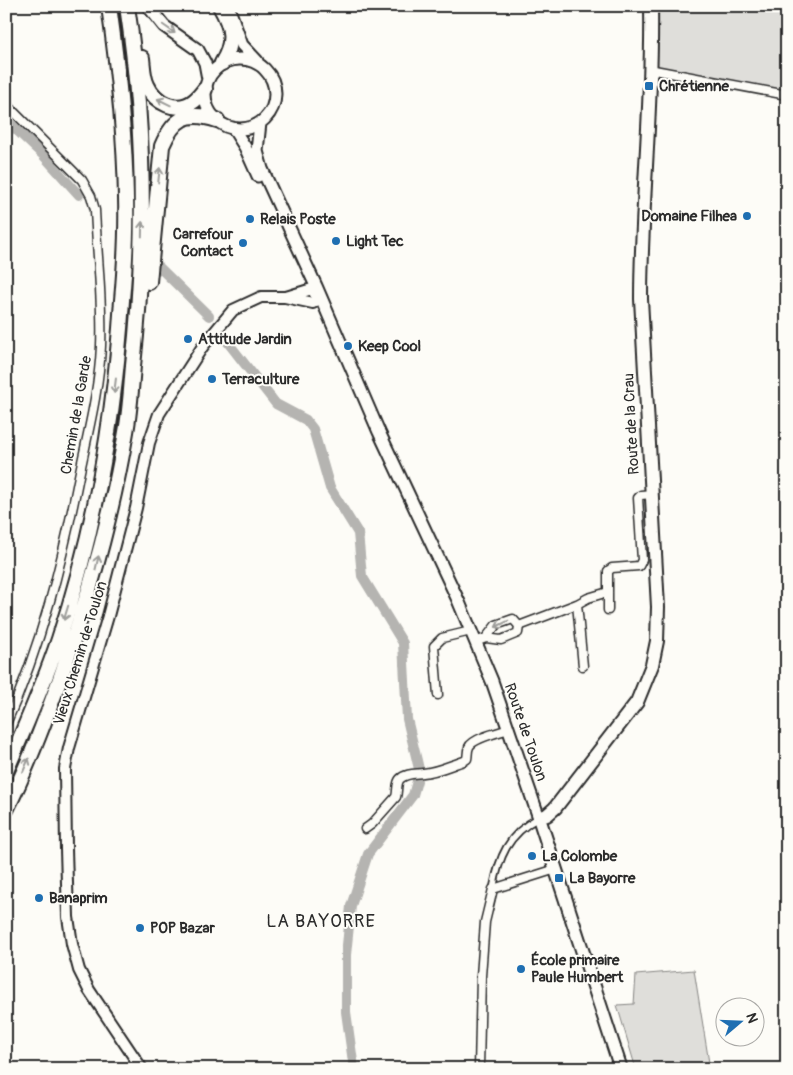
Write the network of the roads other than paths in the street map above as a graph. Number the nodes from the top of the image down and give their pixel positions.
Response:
1 (102, 6) edge
2 (110, 6) edge
3 (127, 6) edge
4 (134, 6) edge
5 (148, 6) edge
6 (651, 6) edge
7 (226, 7) edge
8 (222, 63) junction
9 (261, 65) junction
10 (650, 69) junction
11 (206, 84) junction
12 (787, 95) edge
13 (6, 104) edge
14 (217, 120) junction
15 (260, 123) junction
16 (233, 128) junction
17 (314, 294) junction
18 (119, 352) junction
19 (372, 416) junction
20 (126, 431) junction
21 (652, 494) junction
22 (608, 592) junction
23 (577, 604) junction
24 (608, 610) dead end
25 (519, 626) junction
26 (477, 637) junction
27 (583, 666) dead end
28 (438, 695) dead end
29 (6, 724) edge
30 (509, 729) junction
31 (6, 771) edge
32 (555, 808) junction
33 (6, 810) edge
34 (539, 818) junction
35 (365, 829) dead end
36 (550, 848) junction
37 (556, 870) junction
38 (493, 889) junction
39 (142, 1069) edge
40 (479, 1069) edge
41 (621, 1069) edge

1 - 18 highway
2 - 18 highway
20 -> 3 highway
11 -> 4 highway
5 -> 11 main road
6 - 10 main road, Route de la Crau
7 - 8 highway
7 - 9 main road
8 - 9 main road
8 - 11 main road
9 - 15 main road
10 - 12 street
10 - 21 main road, Route de la Crau
11 - 14 main road
13 - 29 street, Chemin de la Garde
14 - 16 main road
20 -> 14 highway
15 - 16 main road
15 - 17 main road, Route de Toulon
16 - 17 main road, Route de Toulon
17 - 19 main road, Route de Toulon
17 - 19 main road, Route de Toulon
17 - 39 street, Vieux Chemin de Toulon
18 -> 31 highway
19 - 26 main road, Route de Toulon
33 -> 20 highway
21 - 22 street
21 - 32 main road, Route de la Crau
22 - 23 street
22 - 24 street
23 - 25 street
23 - 27 street
25 -> 26 street
25 - 26 street
26 - 28 street
26 - 30 main road, Route de Toulon
30 - 34 main road, Route de Toulon
30 - 35 street
32 - 34 main road, Route de la Crau
32 - 36 main road, Route de la Crau
34 - 36 main road, Route de Toulon
34 - 38 street
36 - 37 main road, Route de Toulon
37 - 38 street
37 - 41 main road, Route de Toulon
38 - 40 street

